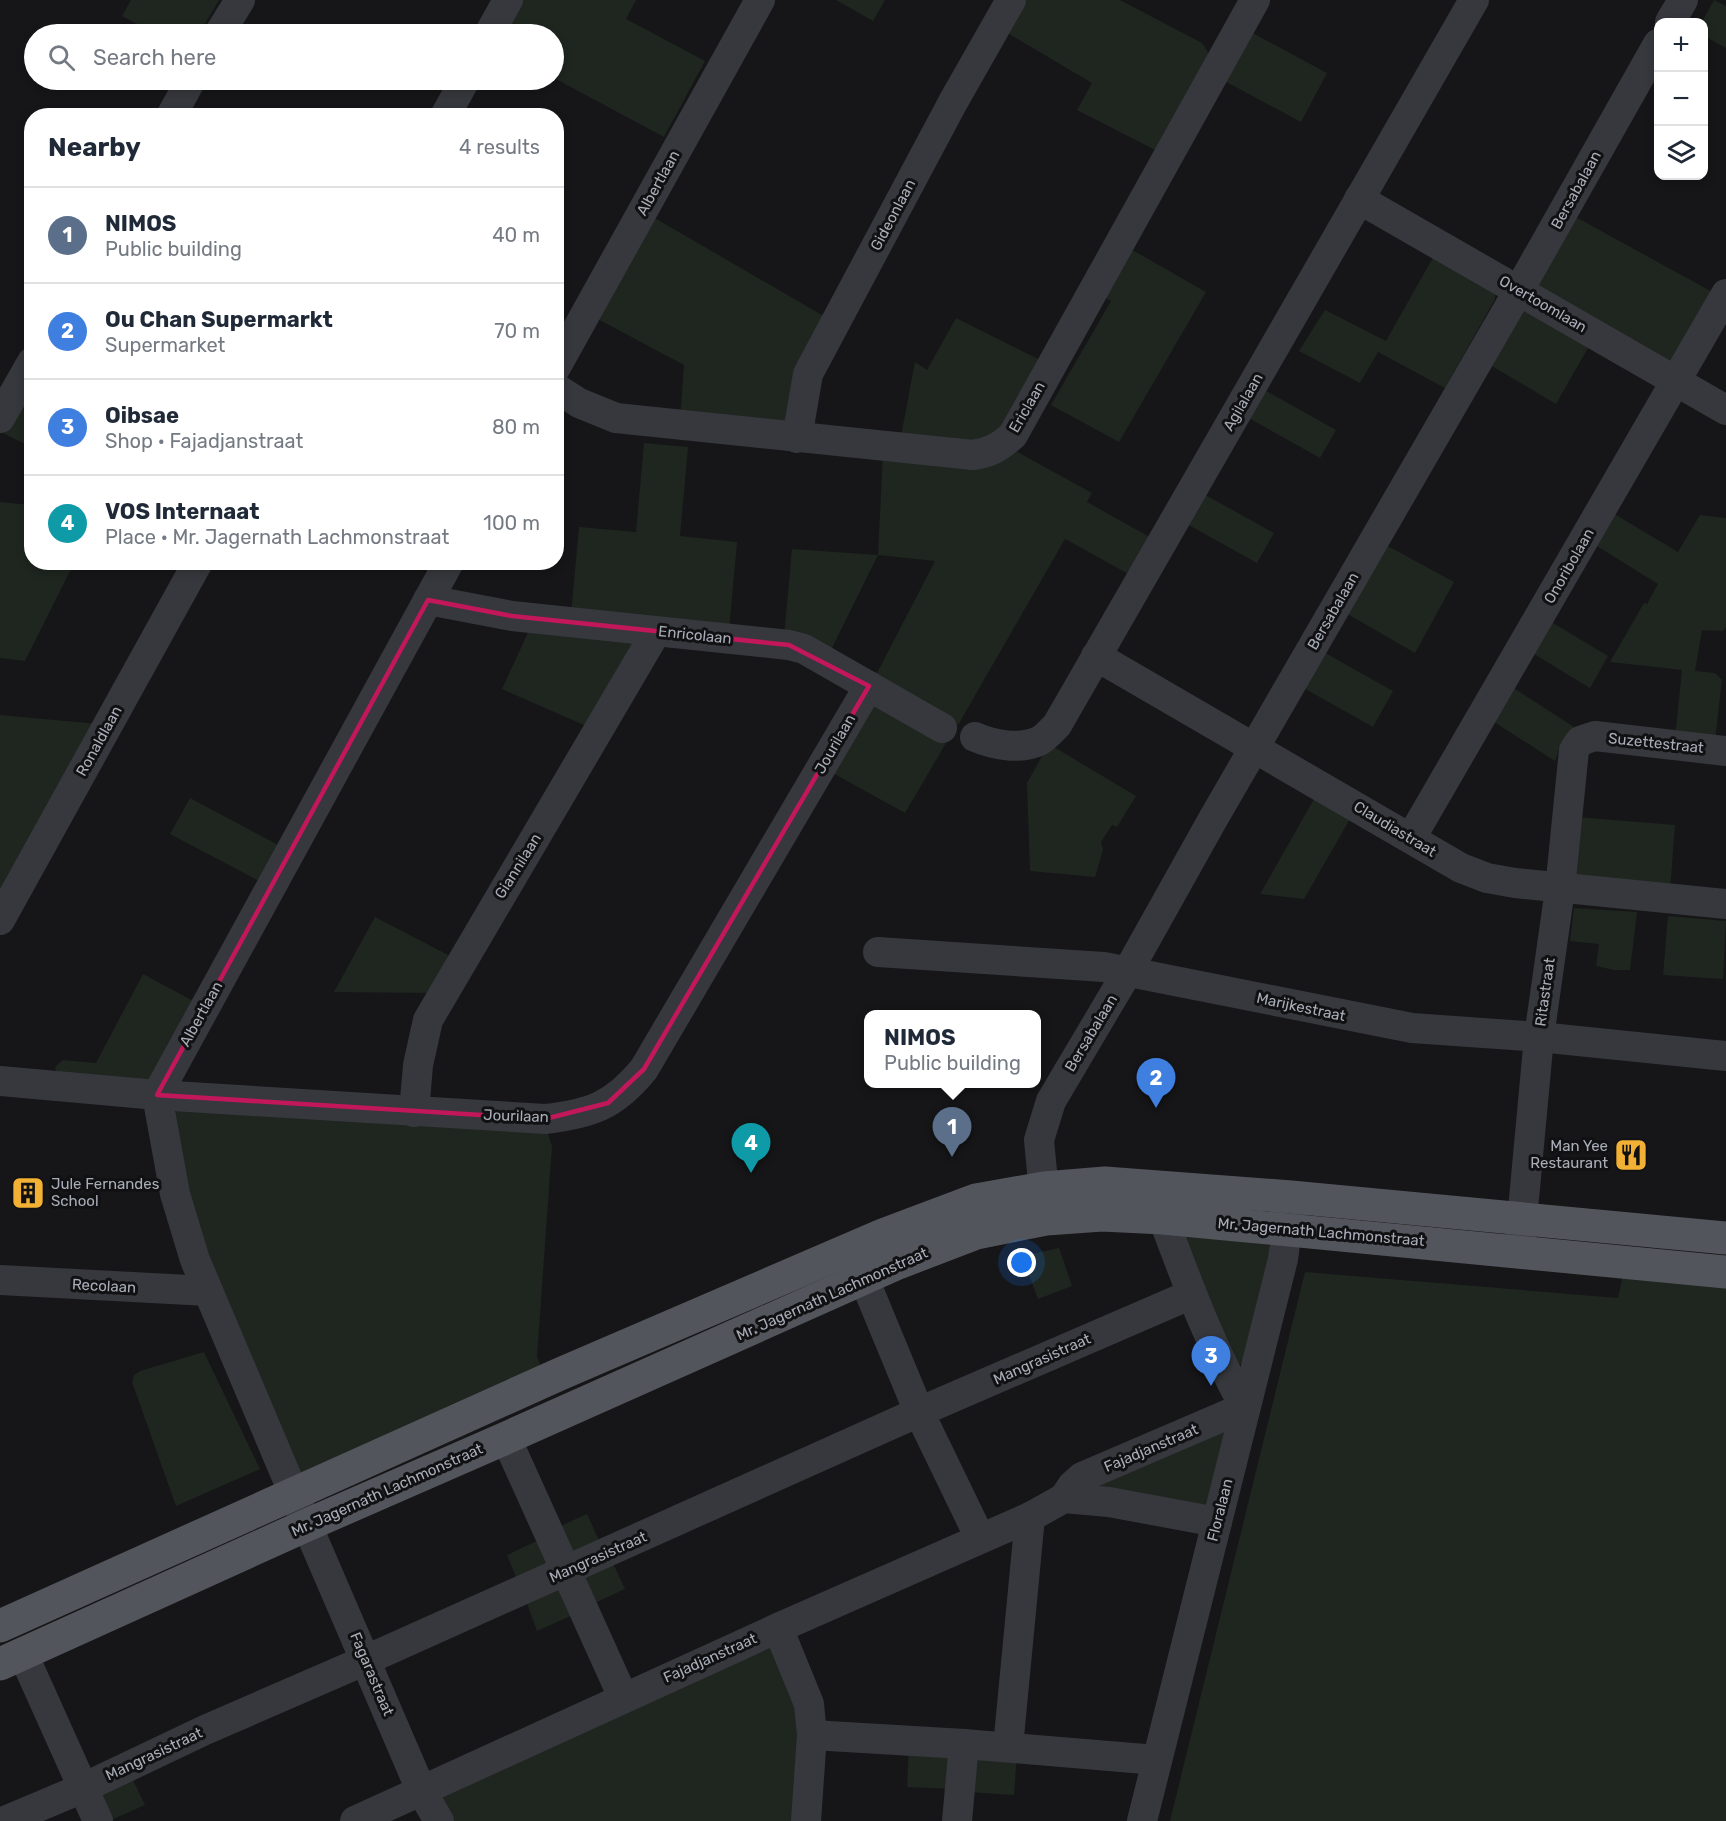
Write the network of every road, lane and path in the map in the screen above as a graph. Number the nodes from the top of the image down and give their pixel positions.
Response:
1 (240, 0) edge
2 (508, 0) edge
3 (760, 0) edge
4 (1011, 0) edge
5 (1255, 0) edge
6 (1474, 0) edge
7 (1683, 0) edge
8 (1672, 18) edge
9 (225, 24) edge
10 (495, 24) edge
11 (1654, 53) edge
12 (185, 90) edge
13 (459, 90) edge
14 (175, 108) edge
15 (449, 108) edge
16 (1359, 199) junction
17 (1519, 290) junction
18 (1726, 294) edge
19 (564, 353) edge
20 (24, 376) edge
21 (1676, 382) junction
22 (564, 393) edge
23 (1726, 410) edge
24 (0, 418) edge
25 (797, 438) junction
26 (194, 570) edge
27 (445, 570) edge
28 (428, 600) junction
29 (656, 632) junction
30 (1096, 656) junction
31 (869, 686) junction
32 (942, 728) dead end
33 (975, 737) dead end
34 (1587, 738) joint
35 (1255, 747) junction
36 (1726, 751) edge
37 (1411, 838) junction
38 (1560, 889) junction
39 (1726, 904) edge
40 (0, 920) edge
41 (878, 952) dead end
42 (1128, 971) junction
43 (1539, 1037) junction
44 (1726, 1056) edge
45 (0, 1081) edge
46 (157, 1095) junction
47 (414, 1112) junction
48 (1291, 1197) junction
49 (1045, 1204) junction
50 (1163, 1218) junction
51 (1522, 1219) junction
52 (1288, 1230) junction
53 (1726, 1238) edge
54 (1520, 1252) junction
55 (1726, 1272) edge
56 (864, 1279) junction
57 (0, 1280) edge
58 (208, 1291) junction
59 (1192, 1294) junction
60 (1245, 1407) junction
61 (919, 1412) junction
62 (506, 1438) junction
63 (294, 1495) junction
64 (1065, 1497) junction
65 (1030, 1517) junction
66 (1217, 1522) junction
67 (307, 1525) junction
68 (980, 1538) junction
69 (566, 1571) junction
70 (0, 1626) edge
71 (778, 1628) junction
72 (12, 1659) edge
73 (366, 1660) junction
74 (623, 1698) junction
75 (812, 1735) junction
76 (964, 1744) junction
77 (1008, 1747) junction
78 (1157, 1760) junction
79 (83, 1788) junction
80 (422, 1790) junction
81 (5, 1821) edge
82 (98, 1821) edge
83 (356, 1821) edge
84 (439, 1821) edge
85 (806, 1821) edge
86 (957, 1821) edge
87 (1142, 1821) edge

1 - 9 street
2 - 10 street
3 - 19 street, Albertlaan
4 - 25 street, Gideonlaan
5 - 25 street, Ericlaan
6 - 16 street, Agilalaan
7 - 8 street
11 - 17 street, Bersabalaan
12 - 14 street
13 - 15 street
16 - 17 street, Overtoomlaan
16 - 30 street, Agilalaan
17 - 21 street, Overtoomlaan
17 - 35 street, Bersabalaan
18 - 21 street, Onoribolaan
20 - 24 street
21 - 23 street, Overtoomlaan
21 - 37 street, Onoribolaan
22 - 25 street, Ericlaan
26 - 40 street, Ronaldlaan
27 - 28 street, Albertlaan
28 - 29 street, Enricolaan
28 - 46 street, Albertlaan
29 - 31 street, Enricolaan
29 - 47 street, Giannilaan
30 - 33 street, Agilalaan
30 - 35 street, Claudiastraat
31 - 32 street, Enricolaan
31 - 47 street, Jourilaan
34 - 36 street, Suzettestraat
34 - 38 street, Ritastraat
35 - 37 street, Claudiastraat
35 - 42 street, Bersabalaan
37 - 38 street, Claudiastraat
38 - 39 street, Claudiastraat
38 - 43 street, Ritastraat
41 - 42 street, Marijkestraat
42 - 43 street, Marijkestraat
42 - 49 street, Bersabalaan
43 - 44 street, Marijkestraat
43 - 51 street, Ritastraat
45 - 46 street, Jourilaan
46 - 47 street, Jourilaan
46 - 58 street
48 - 49 main road, Mr. Jagernath Lachmonstraat
48 - 51 main road, Mr. Jagernath Lachmonstraat
48 - 52 street, Floralaan
49 - 50 main road, Mr. Jagernath Lachmonstraat
49 - 56 main road, Mr. Jagernath Lachmonstraat
49 - 63 main road, Mr. Jagernath Lachmonstraat
50 - 52 main road, Mr. Jagernath Lachmonstraat
50 - 59 street
51 - 53 main road, Mr. Jagernath Lachmonstraat
51 - 54 street, Ritastraat
52 - 54 main road, Mr. Jagernath Lachmonstraat
52 - 60 street, Floralaan
54 - 55 main road, Mr. Jagernath Lachmonstraat
56 - 61 street
56 - 62 main road, Mr. Jagernath Lachmonstraat
57 - 58 street, Recolaan
58 - 63 street
59 - 60 street
59 - 61 street, Mangrasistraat
60 - 64 street, Fajadjanstraat
60 - 66 street, Floralaan
61 - 68 street
61 - 69 street, Mangrasistraat
62 - 67 main road, Mr. Jagernath Lachmonstraat
62 - 69 street
63 - 67 street, Fagarastraat
63 - 70 main road, Mr. Jagernath Lachmonstraat
64 - 65 street, Fajadjanstraat
64 - 66 street
65 - 68 street, Fajadjanstraat
65 - 77 street
66 - 78 street, Floralaan
67 - 72 main road, Mr. Jagernath Lachmonstraat
67 - 73 street, Fagarastraat
68 - 71 street, Fajadjanstraat
69 - 73 street, Mangrasistraat
69 - 74 street
71 - 74 street, Fajadjanstraat
71 - 75 street
72 - 79 street
73 - 79 street, Mangrasistraat
73 - 80 street, Fagarastraat
74 - 80 street, Fajadjanstraat
75 - 76 street
75 - 85 street
76 - 77 street
76 - 86 street
77 - 78 street
78 - 87 street, Floralaan
79 - 81 street, Mangrasistraat
79 - 82 street
80 - 83 street, Fajadjanstraat
80 - 84 street, Fagarastraat

